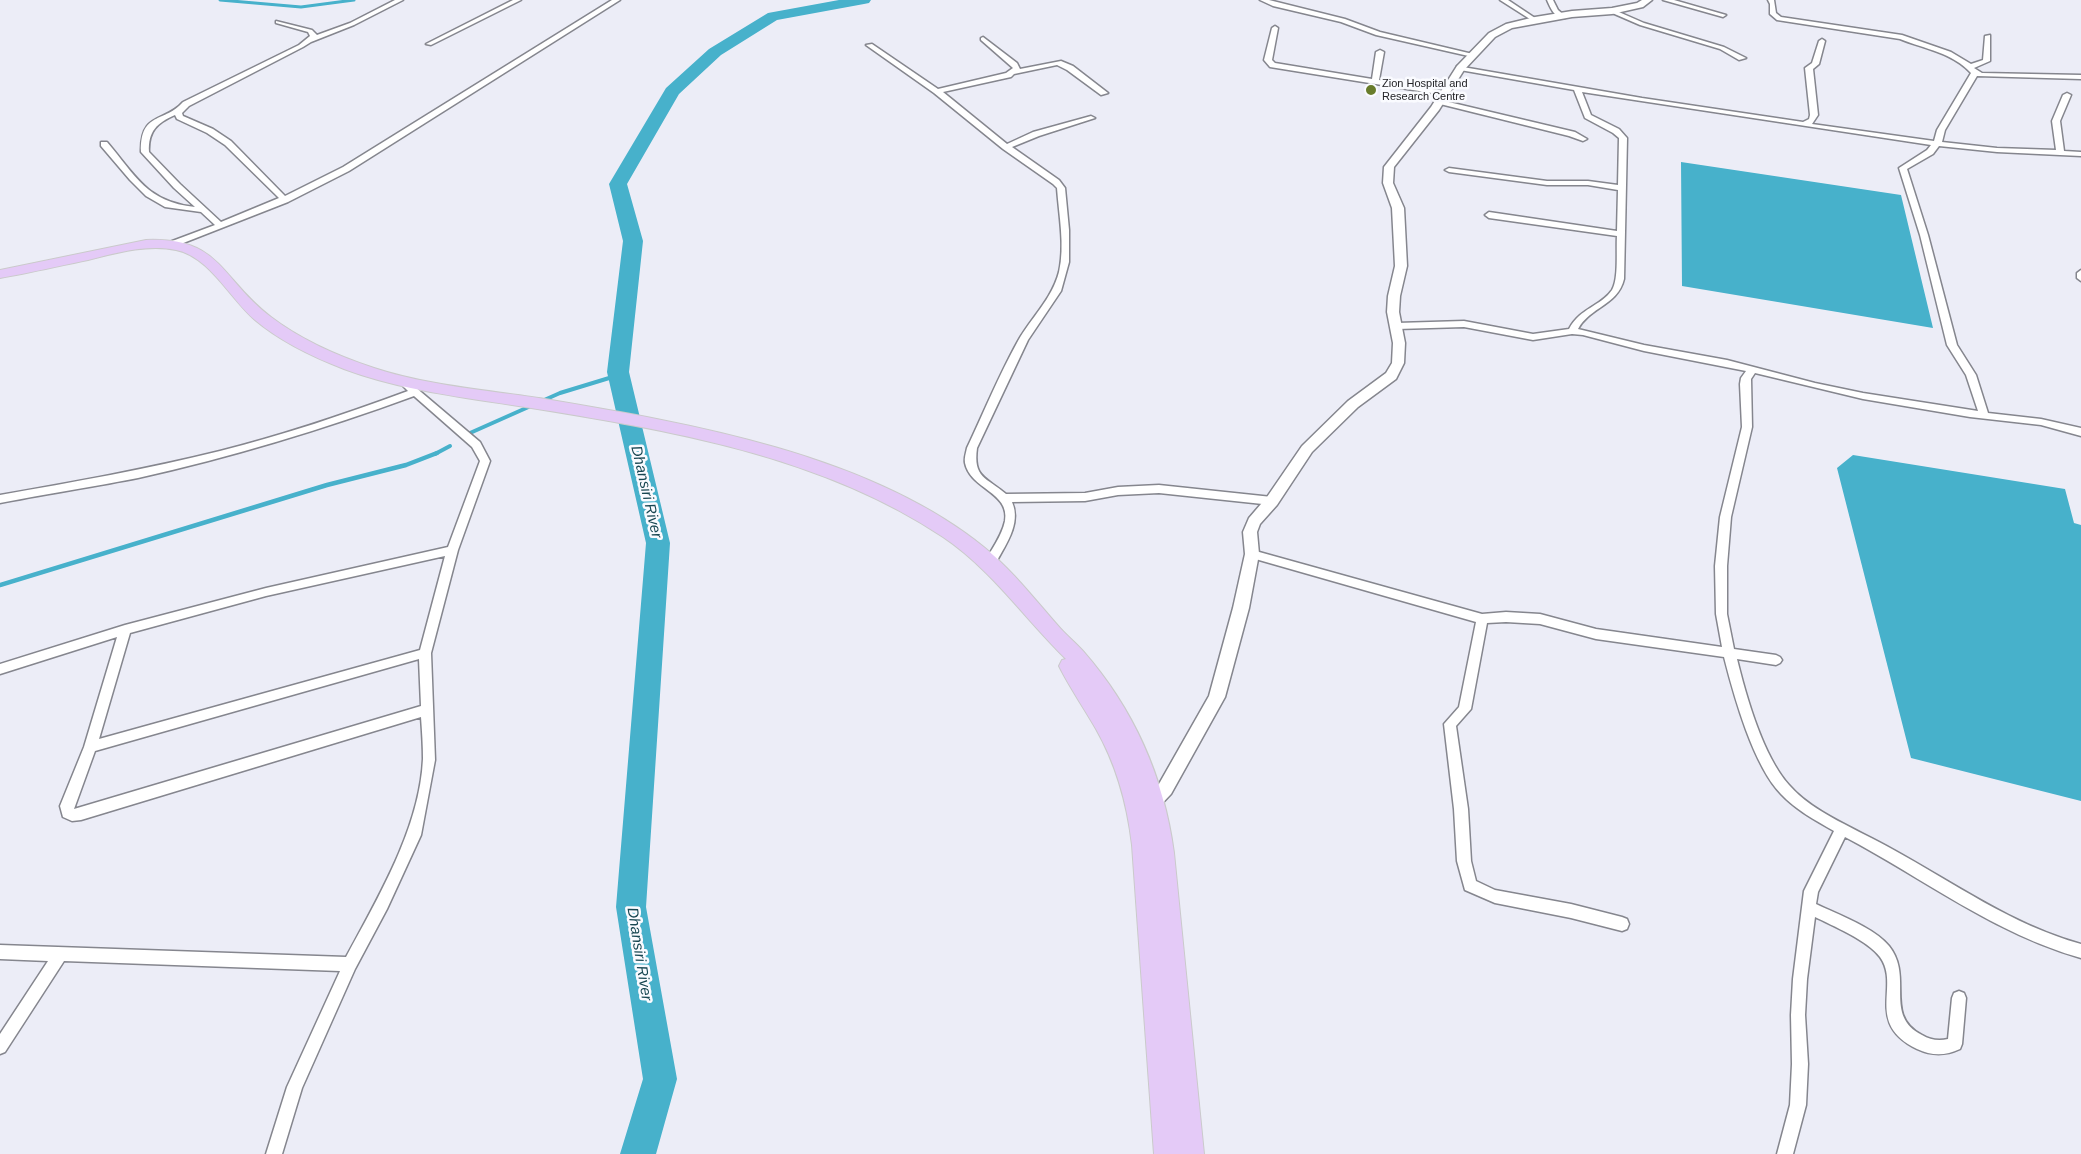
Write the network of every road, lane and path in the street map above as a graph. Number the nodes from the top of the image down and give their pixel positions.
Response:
1 (400, 0) edge
2 (518, 0) edge
3 (617, 0) edge
4 (1263, 0) edge
5 (1503, 0) edge
6 (1550, 0) edge
7 (1648, 0) edge
8 (1666, 0) edge
9 (1771, 0) edge
10 (1612, 11) junction
11 (1723, 15) dead end
12 (1563, 17) junction
13 (1535, 20) junction
14 (278, 22) dead end
15 (1276, 28) dead end
16 (1988, 36) dead end
17 (983, 39) dead end
18 (311, 40) junction
19 (1822, 41) dead end
20 (429, 44) dead end
21 (870, 46) dead end
22 (1380, 52) dead end
23 (1473, 55) junction
24 (1742, 58) dead end
25 (1460, 68) junction
26 (1972, 70) junction
27 (1015, 72) junction
28 (2081, 77) edge
29 (1375, 81) junction
30 (1577, 88) junction
31 (938, 91) junction
32 (1104, 93) dead end
33 (2067, 95) dead end
34 (1442, 97) junction
35 (181, 109) junction
36 (1091, 118) dead end
37 (1806, 124) junction
38 (1583, 139) dead end
39 (1938, 142) junction
40 (104, 144) dead end
41 (1006, 147) junction
42 (2060, 153) junction
43 (2081, 154) edge
44 (1449, 170) dead end
45 (1622, 188) junction
46 (285, 200) junction
47 (203, 210) junction
48 (1490, 214) dead end
49 (220, 225) junction
50 (1621, 234) junction
51 (170, 245) junction
52 (2081, 273) edge
53 (0, 274) edge
54 (2081, 278) edge
55 (1397, 326) junction
56 (1572, 331) junction
57 (1753, 369) junction
58 (410, 388) junction
59 (1984, 416) junction
60 (2081, 432) edge
61 (1004, 498) junction
62 (0, 499) edge
63 (1272, 501) junction
64 (452, 550) junction
65 (1252, 554) junction
66 (990, 563) junction
67 (1482, 619) junction
68 (124, 630) junction
69 (426, 652) junction
70 (1730, 654) junction
71 (1776, 660) dead end
72 (0, 669) edge
73 (426, 710) junction
74 (90, 747) junction
75 (1147, 808) junction
76 (1842, 829) junction
77 (1809, 907) junction
78 (1622, 924) dead end
79 (2081, 951) edge
80 (0, 952) edge
81 (60, 955) junction
82 (350, 964) junction
83 (1960, 998) dead end
84 (0, 1046) edge
85 (274, 1154) edge
86 (1167, 1154) edge
87 (1191, 1154) edge
88 (1785, 1154) edge

1 - 18 street
2 - 20 street
3 - 46 street
4 - 23 street
5 - 13 street
6 - 12 street
7 - 10 street
8 - 11 street
9 - 26 street
10 - 12 street
10 - 24 street
12 - 13 street
13 - 23 street
14 - 18 street
15 - 29 street
16 - 26 street
17 - 27 street
18 - 35 street
19 - 37 street
21 - 31 street
22 - 29 street
23 - 25 street
25 - 30 street
25 - 34 street
26 - 28 street
26 - 39 street
27 - 31 street
27 - 32 street
29 - 34 street
30 - 37 street
30 - 45 street
31 - 41 street
33 - 42 street
34 - 38 street
34 - 55 street
35 - 46 street
35 - 47 street
36 - 41 street
37 - 39 street
39 - 42 street
39 - 59 street
40 - 47 street
41 - 61 street
42 - 43 street
44 - 45 street
45 - 50 street
46 - 49 street
47 - 49 street
48 - 50 street
49 - 51 street
50 - 56 street
51 - 53 main road
51 - 58 main road
52 - 54 street
55 - 56 street
55 - 63 street
56 - 57 street
57 - 59 street
57 - 70 street
58 - 62 street
58 - 64 street
58 - 66 main road
59 - 60 street
61 - 63 street
61 - 66 street
63 - 65 street
64 - 68 street
64 - 69 street
65 - 67 street
65 - 75 street
66 - 75 main road
67 - 70 street
67 - 78 street
68 - 72 street
68 - 74 street
69 - 73 street
69 - 74 street
70 - 71 street
70 - 76 street
73 - 74 street
73 - 82 street
75 - 86 main road
75 - 87 main road
76 - 77 street
76 - 79 street
77 - 83 street
77 - 88 street
80 - 81 street
81 - 82 street
81 - 84 street
82 - 85 street

